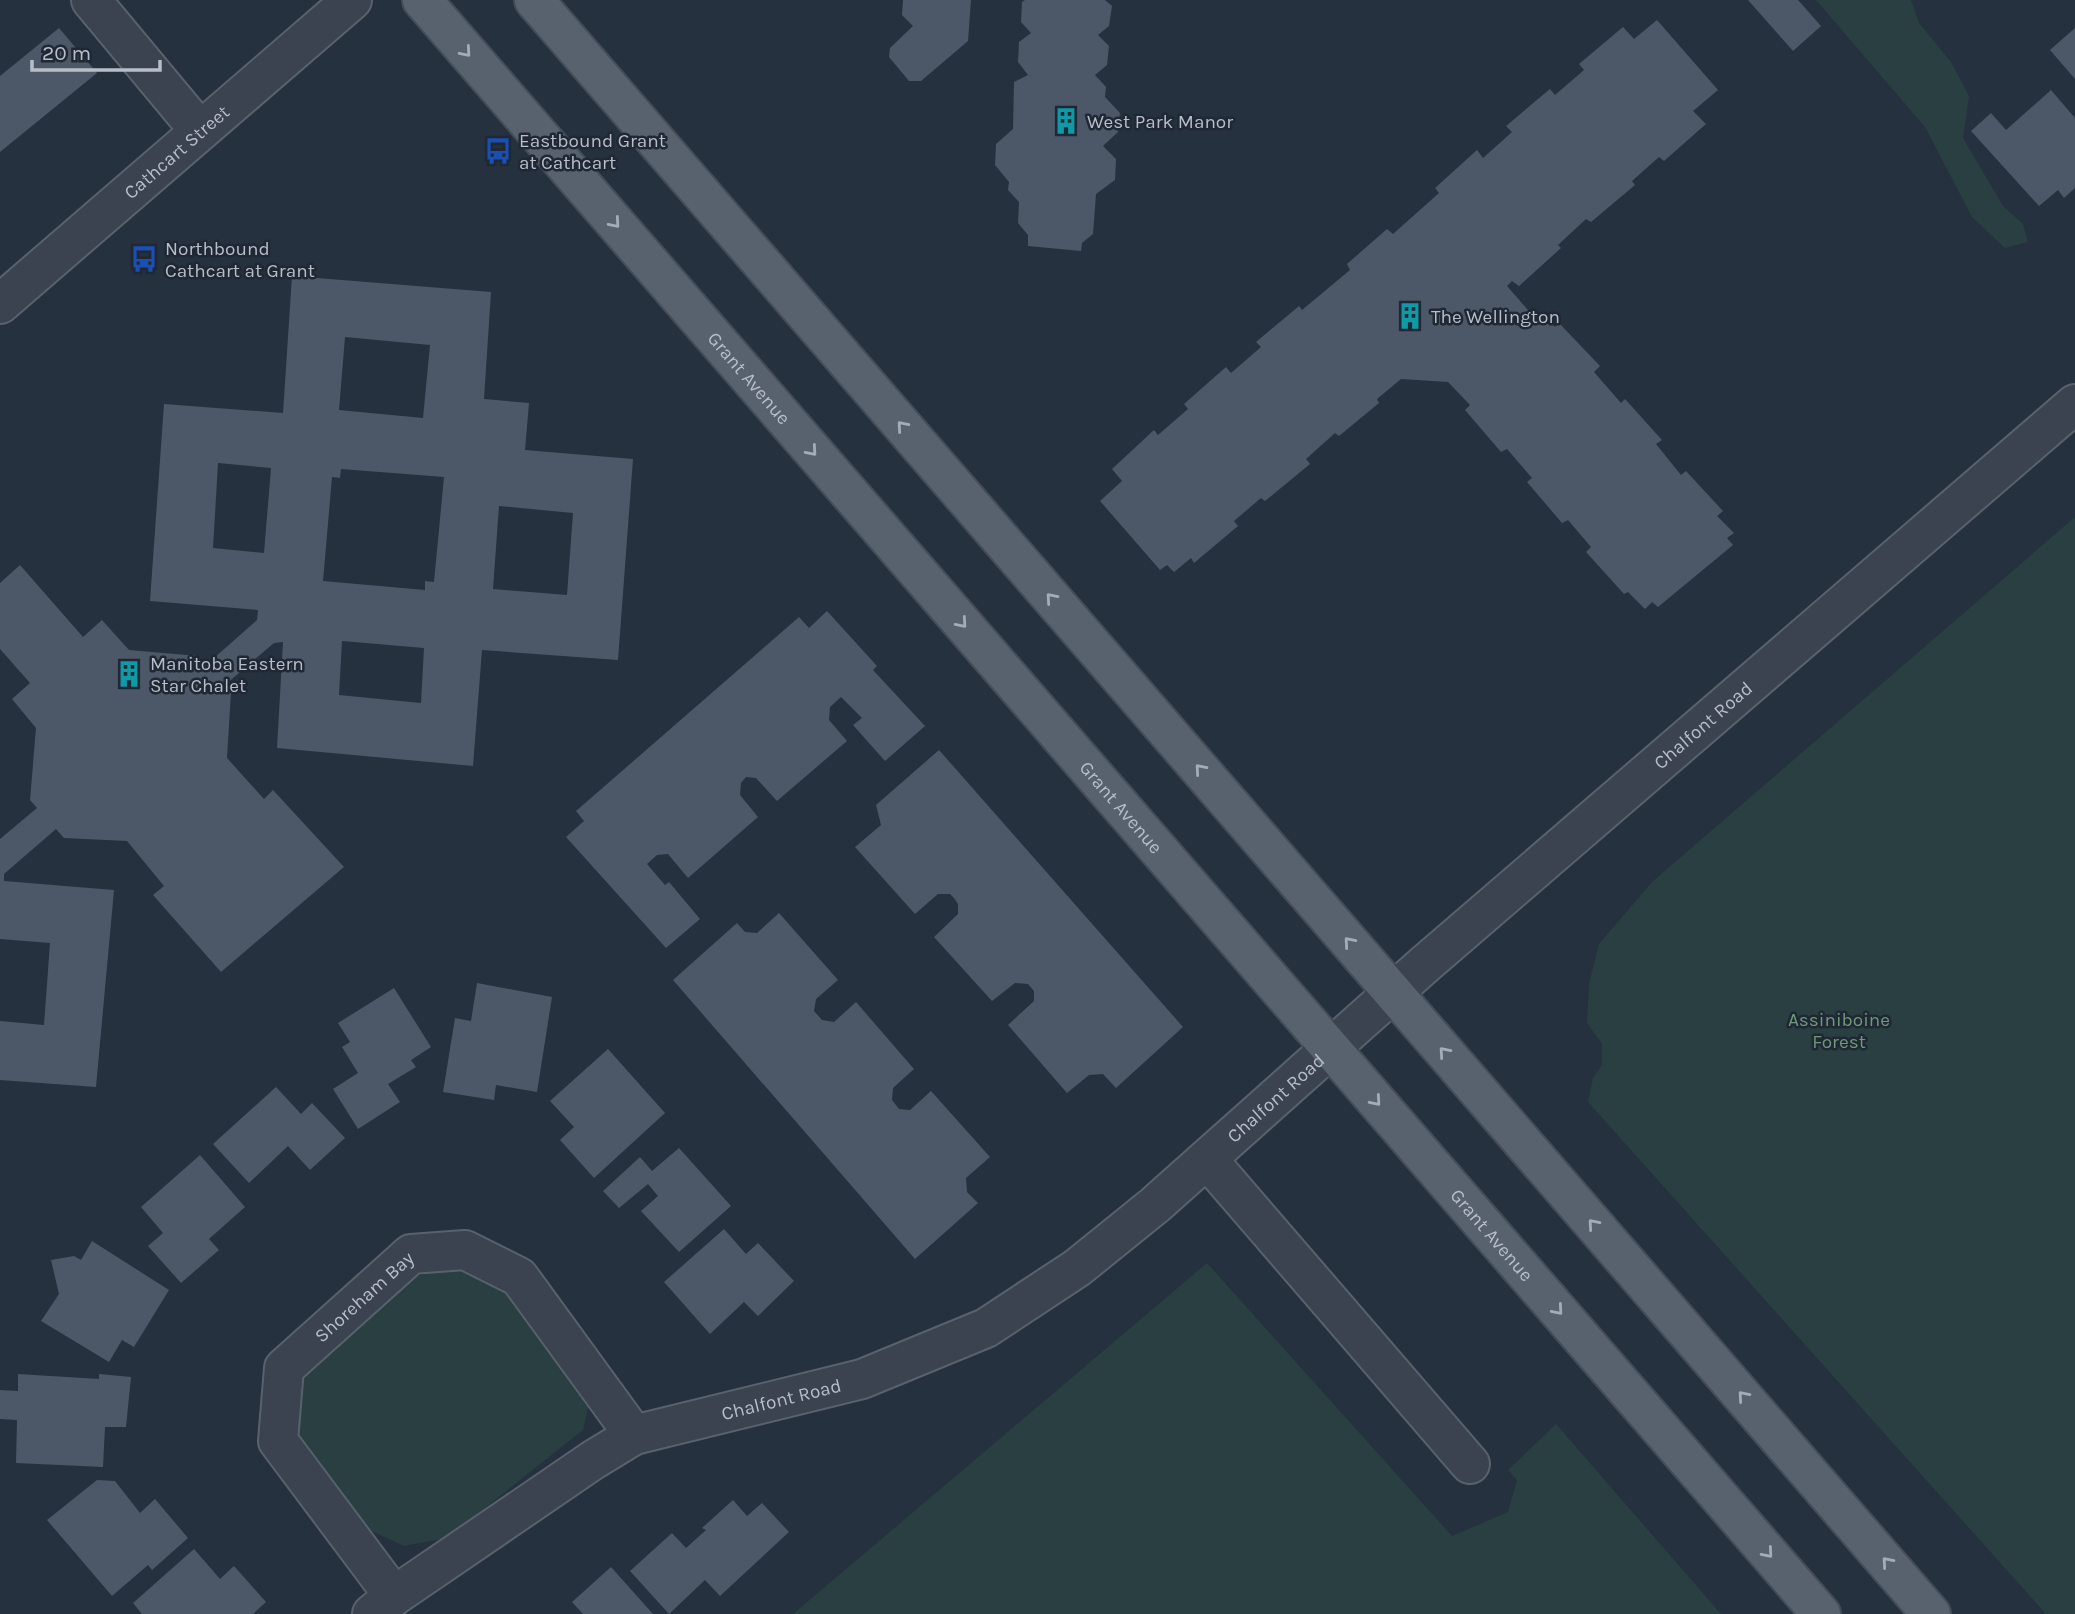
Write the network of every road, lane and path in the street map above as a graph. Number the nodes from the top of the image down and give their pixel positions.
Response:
1 (90, 0) edge
2 (352, 0) edge
3 (422, 0) edge
4 (534, 0) edge
5 (200, 131) junction
6 (0, 304) edge
7 (2075, 404) edge
8 (1393, 993) junction
9 (1332, 1050) junction
10 (1207, 1160) junction
11 (634, 1435) junction
12 (1470, 1464) dead end
13 (383, 1605) edge
14 (1821, 1614) edge
15 (1931, 1614) edge

1 - 5 street
2 - 5 street, Cathcart Street
3 -> 9 main road, Grant Avenue
8 -> 4 main road
5 - 6 street, Cathcart Street
7 - 8 street, Chalfont Road
8 - 9 street, Chalfont Road
15 -> 8 main road
9 - 10 street, Chalfont Road
9 -> 14 main road, Grant Avenue
10 - 11 street, Chalfont Road
10 - 12 street
11 - 13 street, Chalfont Road
11 - 13 street, Shoreham Bay

